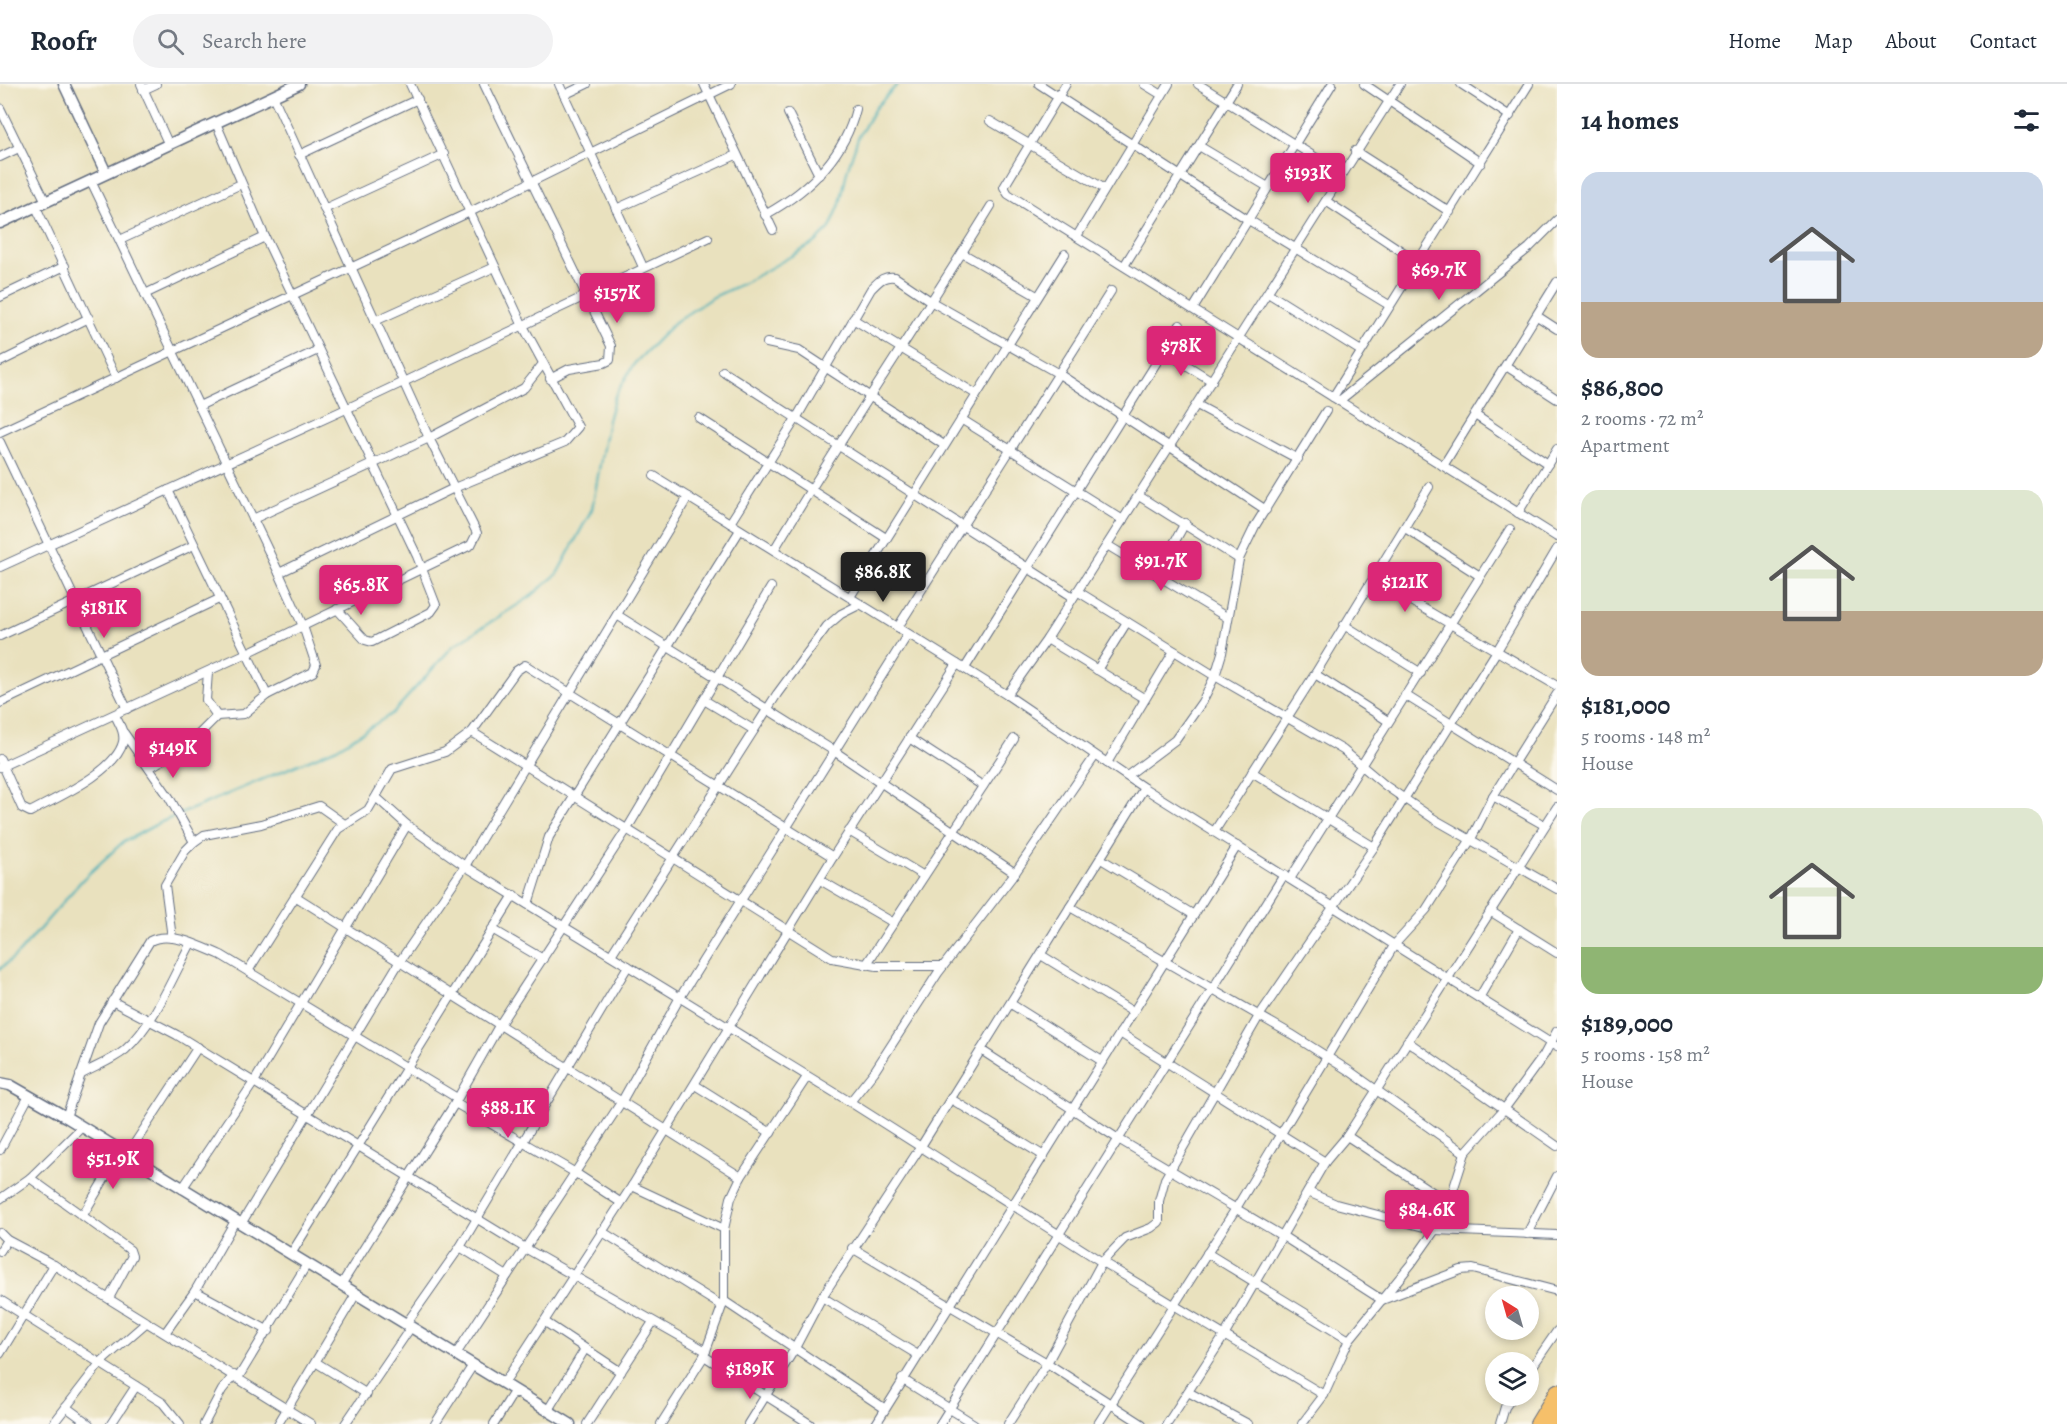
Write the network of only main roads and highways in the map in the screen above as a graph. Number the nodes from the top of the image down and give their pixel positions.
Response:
1 (1557, 1390) edge
2 (1557, 1410) edge
3 (1537, 1424) edge
4 (1548, 1424) edge

1 - 3 main road
2 - 4 main road

